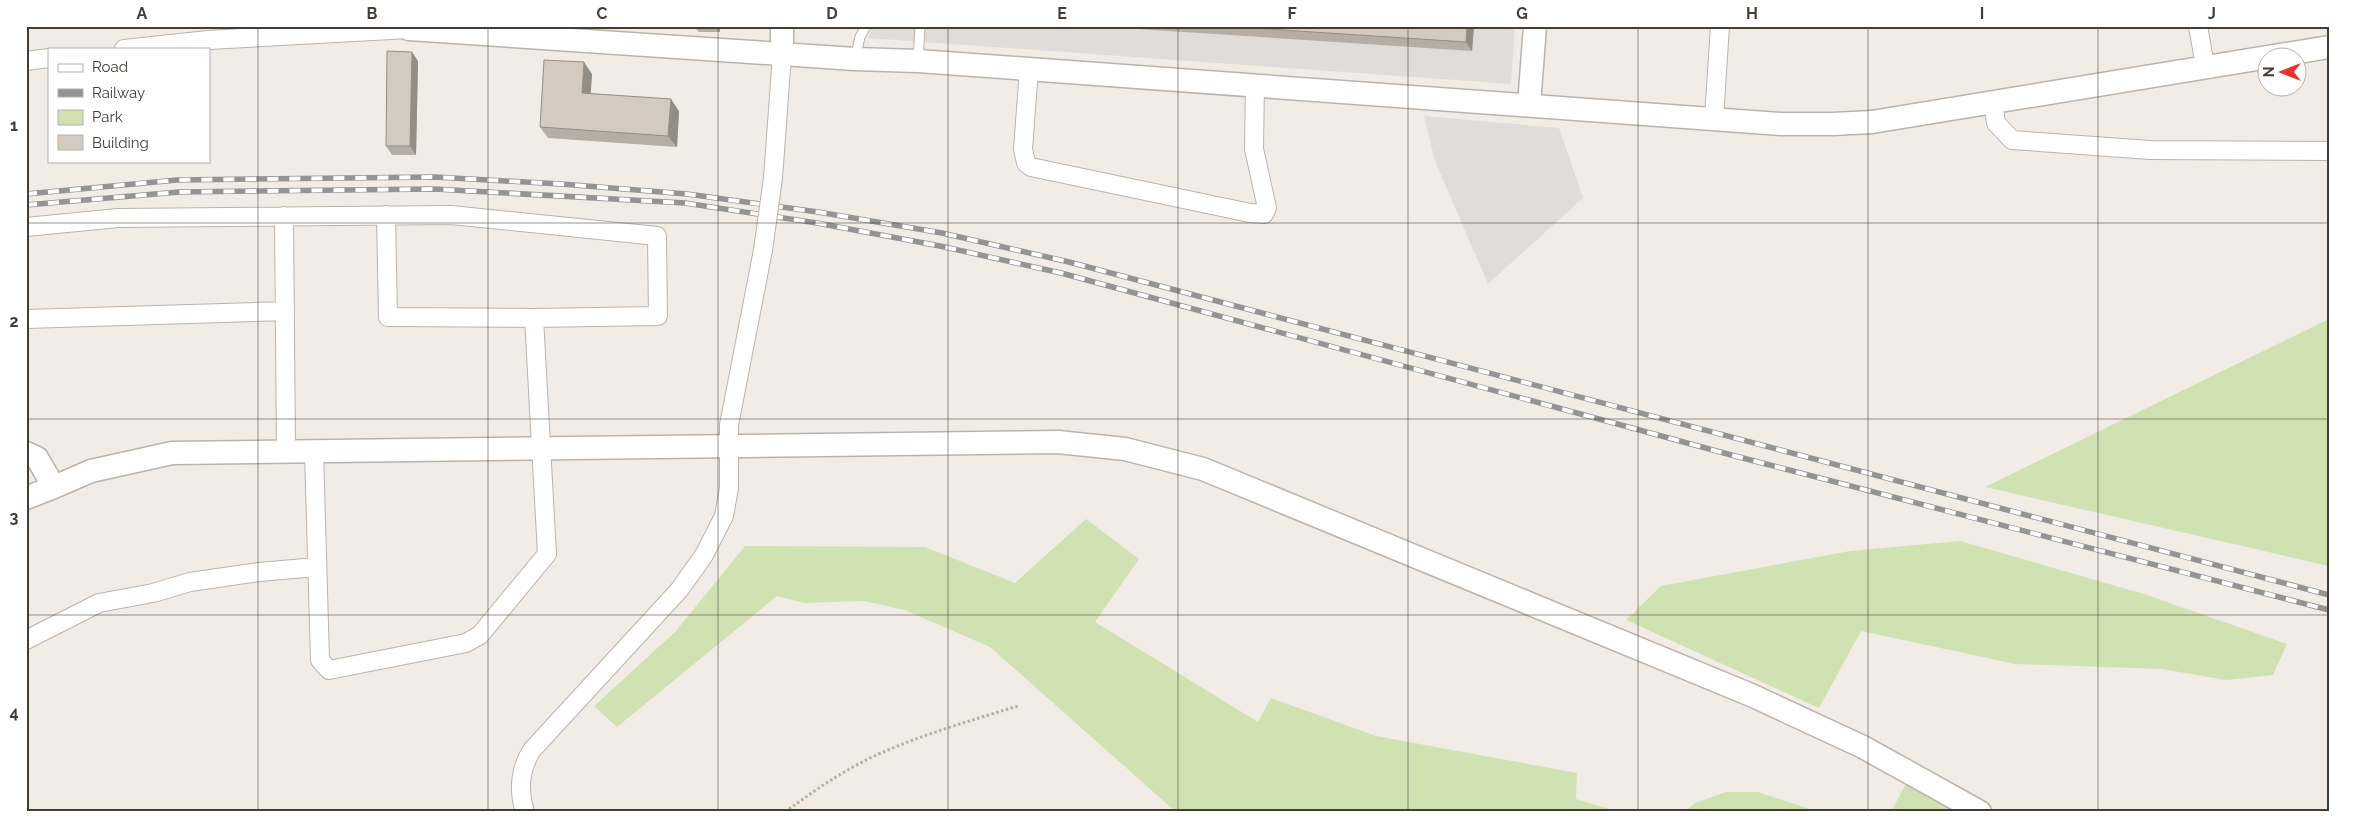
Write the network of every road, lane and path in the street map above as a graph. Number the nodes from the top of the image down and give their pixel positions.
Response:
1 (782, 26) edge
2 (866, 26) edge
3 (920, 26) edge
4 (1535, 26) edge
5 (1720, 26) edge
6 (2198, 26) edge
7 (408, 28) edge
8 (600, 34) edge
9 (2329, 47) edge
10 (133, 48) edge
11 (782, 55) junction
12 (48, 58) edge
13 (855, 59) junction
14 (26, 61) edge
15 (918, 61) junction
16 (2205, 66) junction
17 (1030, 69) junction
18 (1255, 84) junction
19 (1993, 101) junction
20 (1529, 105) junction
21 (1714, 118) junction
22 (2329, 151) edge
23 (386, 215) junction
24 (284, 216) junction
25 (26, 227) edge
26 (285, 311) junction
27 (534, 318) junction
28 (26, 319) edge
29 (728, 446) junction
30 (542, 447) junction
31 (314, 451) junction
32 (26, 452) edge
33 (286, 452) junction
34 (54, 486) junction
35 (26, 498) edge
36 (317, 568) junction
37 (26, 640) edge
38 (1018, 706) dead end
39 (525, 812) edge
40 (785, 812) edge
41 (1980, 812) edge

1 - 11 street
2 - 13 lane
3 - 15 lane
4 - 20 street
5 - 21 street
6 - 16 street
7 - 8 street
7 - 10 street
8 - 11 street
9 - 16 street
11 - 13 street
11 - 29 street, bridge
12 - 14 street
13 - 15 street
15 - 17 street
16 - 19 street
17 - 18 street
17 - 18 street
18 - 20 street
19 - 21 street
19 - 22 street
20 - 21 street
23 - 24 street
23 - 27 street
23 - 27 street
24 - 25 street
24 - 26 street
26 - 28 street
26 - 33 street
27 - 30 street
29 - 30 street
29 - 39 street
29 - 41 street
30 - 31 street
30 - 36 street
31 - 33 street
31 - 36 street
32 - 34 street
33 - 34 street
34 - 35 street
36 - 37 street
38 - 40 path

